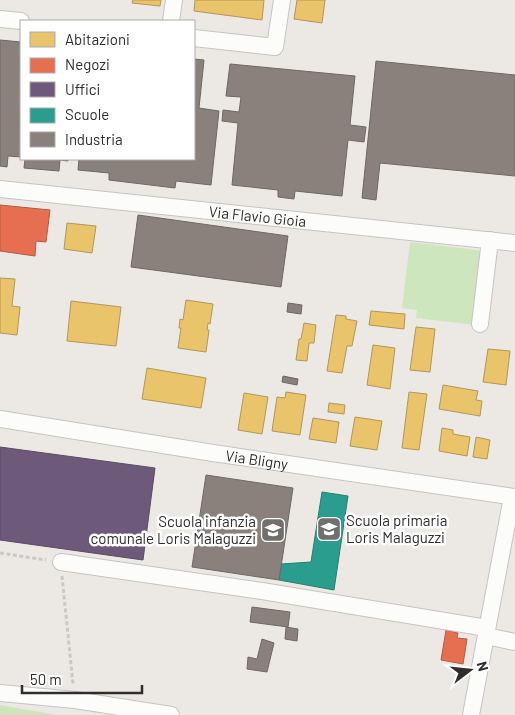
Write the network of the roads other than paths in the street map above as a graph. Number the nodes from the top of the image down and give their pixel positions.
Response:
1 (174, 0) edge
2 (282, 0) edge
3 (0, 19) edge
4 (171, 20) edge
5 (20, 21) edge
6 (195, 38) edge
7 (0, 189) edge
8 (490, 240) junction
9 (515, 242) edge
10 (480, 324) dead end
11 (0, 419) edge
12 (514, 497) edge
13 (61, 562) road end
14 (487, 632) junction
15 (515, 642) edge
16 (0, 693) edge
17 (171, 715) edge
18 (471, 715) edge

1 - 4 street
2 - 6 street
3 - 5 street
7 - 8 street, Via Flavio Gioia
8 - 9 street, Via Flavio Gioia
8 - 10 street
11 - 12 street, Via Bligny
12 - 14 street
13 - 14 street
14 - 15 street
14 - 18 street
16 - 17 street

